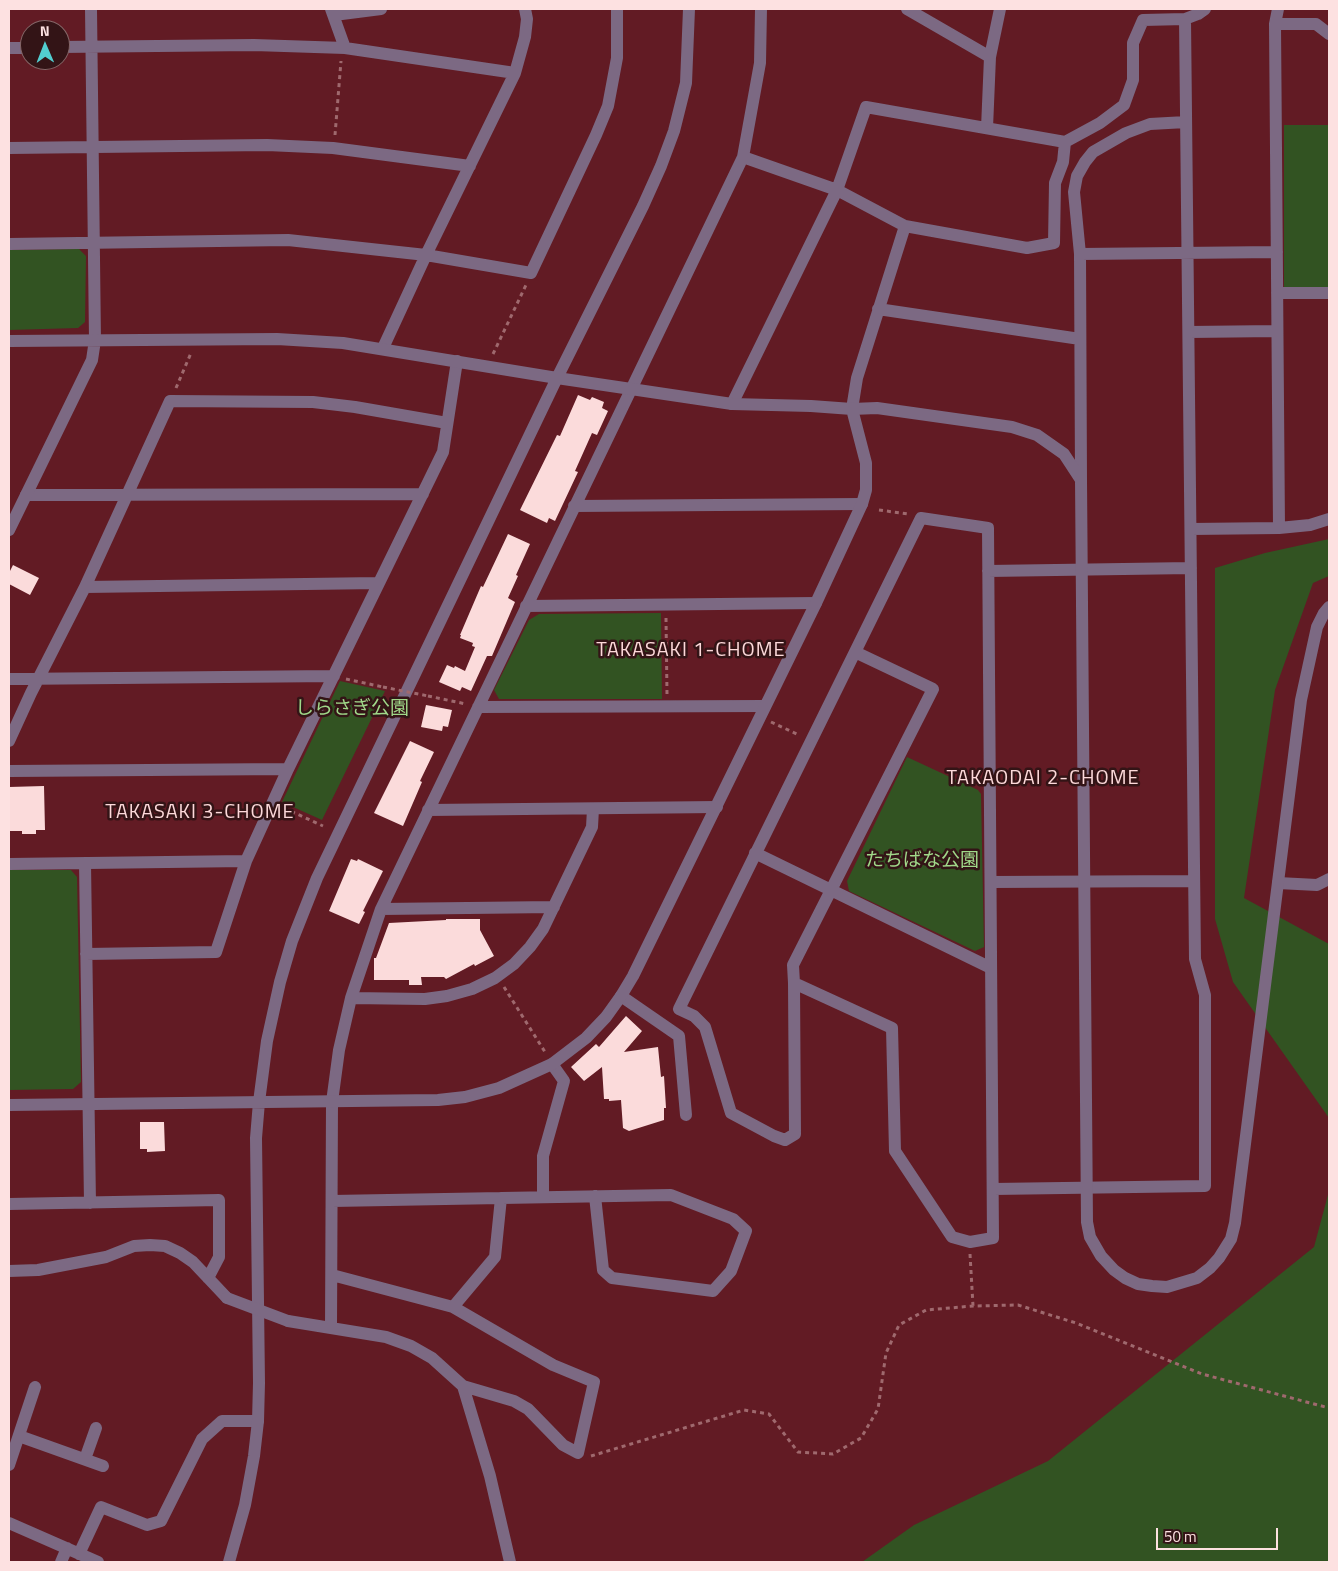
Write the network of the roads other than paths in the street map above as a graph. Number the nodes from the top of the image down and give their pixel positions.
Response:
1 (91, 9) edge
2 (381, 9) edge
3 (525, 9) edge
4 (617, 9) edge
5 (689, 9) edge
6 (761, 9) edge
7 (907, 9) edge
8 (1000, 9) edge
9 (1205, 9) edge
10 (1278, 9) edge
11 (333, 12) edge
12 (1185, 19) junction
13 (1275, 24) junction
14 (1329, 34) edge
15 (70, 47) edge
16 (92, 47) junction
17 (344, 52) junction
18 (990, 57) junction
19 (515, 73) junction
20 (1186, 122) junction
21 (986, 128) junction
22 (1065, 142) junction
23 (93, 147) junction
24 (9, 148) edge
25 (743, 157) junction
26 (470, 166) junction
27 (837, 190) junction
28 (905, 226) junction
29 (9, 244) edge
30 (94, 244) junction
31 (1276, 252) junction
32 (1188, 253) junction
33 (1080, 254) junction
34 (426, 255) junction
35 (1277, 293) junction
36 (1329, 293) edge
37 (878, 309) junction
38 (1277, 331) junction
39 (1188, 332) junction
40 (1080, 339) junction
41 (95, 340) junction
42 (9, 341) edge
43 (383, 348) junction
44 (457, 361) junction
45 (557, 378) junction
46 (631, 389) junction
47 (732, 404) junction
48 (852, 409) junction
49 (448, 424) junction
50 (1081, 480) junction
51 (423, 494) junction
52 (26, 495) junction
53 (127, 495) junction
54 (862, 504) junction
55 (574, 506) junction
56 (1329, 519) edge
57 (1279, 528) junction
58 (1191, 529) junction
59 (9, 530) edge
60 (1191, 568) junction
61 (1082, 570) junction
62 (988, 571) junction
63 (379, 583) junction
64 (85, 586) junction
65 (816, 603) junction
66 (526, 606) junction
67 (1329, 607) edge
68 (855, 652) junction
69 (334, 676) junction
70 (38, 678) junction
71 (9, 679) edge
72 (765, 706) junction
73 (478, 707) junction
74 (9, 742) edge
75 (288, 769) junction
76 (9, 771) edge
77 (717, 807) junction
78 (594, 809) junction
79 (428, 810) junction
80 (755, 853) junction
81 (246, 862) junction
82 (9, 864) edge
83 (85, 864) junction
84 (1329, 879) edge
85 (1194, 881) junction
86 (990, 882) junction
87 (1084, 882) junction
88 (1278, 883) junction
89 (832, 890) junction
90 (554, 907) junction
91 (381, 909) junction
92 (86, 954) junction
93 (991, 968) junction
94 (794, 983) junction
95 (621, 996) junction
96 (351, 998) junction
97 (552, 1064) junction
98 (259, 1102) junction
99 (332, 1102) junction
100 (88, 1104) junction
101 (9, 1106) edge
102 (686, 1115) dead end
103 (1086, 1188) junction
104 (993, 1189) junction
105 (595, 1196) junction
106 (543, 1197) junction
107 (500, 1198) junction
108 (332, 1201) junction
109 (90, 1203) junction
110 (9, 1204) edge
111 (9, 1271) edge
112 (332, 1275) junction
113 (208, 1278) junction
114 (453, 1306) junction
115 (331, 1328) junction
116 (463, 1386) junction
117 (35, 1387) dead end
118 (258, 1421) junction
119 (96, 1428) dead end
120 (19, 1436) junction
121 (85, 1459) junction
122 (9, 1465) edge
123 (104, 1466) dead end
124 (9, 1523) edge
125 (73, 1551) junction
126 (60, 1562) edge
127 (98, 1562) edge
128 (229, 1562) edge
129 (510, 1562) edge

1 - 16 street
2 - 11 street
3 - 19 street
4 - 34 street
5 - 45 street
6 - 25 street
7 - 18 street
8 - 18 street
9 - 12 street
10 - 13 street
11 - 17 street
12 - 20 street
12 - 22 street
13 - 14 street
13 - 31 street
15 - 16 street
16 - 17 street
16 - 23 street
17 - 19 street
18 - 21 street
19 - 26 street
20 - 32 street
20 - 33 street
21 - 22 street
21 - 27 street
22 - 28 street
23 - 24 street
23 - 26 street
23 - 30 street
25 - 27 street
25 - 46 street
26 - 34 street
27 - 28 street
27 - 47 street
28 - 37 street
29 - 30 street
30 - 34 street
30 - 41 street
31 - 32 street
31 - 35 street
32 - 33 street
32 - 39 street
33 - 40 street
34 - 43 street
35 - 36 street
35 - 38 street
37 - 40 street
37 - 48 street
38 - 39 street
38 - 57 street
39 - 58 street
40 - 50 street
41 - 42 street
41 - 43 street
41 - 52 street
43 - 44 street
44 - 45 street
44 - 49 street
45 - 46 street
45 - 98 street
46 - 47 street
46 - 55 street
47 - 48 street
48 - 50 street
48 - 54 street
49 - 51 street
49 - 53 street
50 - 61 street
51 - 53 street
51 - 63 street
52 - 53 street
52 - 59 street
53 - 64 street
54 - 55 street
54 - 65 street
55 - 66 street
56 - 57 street
57 - 58 street
58 - 60 street
60 - 61 street
60 - 85 street
61 - 62 street
61 - 87 street
62 - 68 street
62 - 86 street
63 - 64 street
63 - 69 street
64 - 70 street
65 - 66 street
65 - 72 street
66 - 73 street
67 - 88 street
68 - 80 street
68 - 89 street
69 - 70 street
69 - 75 street
70 - 71 street
70 - 74 street
72 - 73 street
72 - 77 street
73 - 79 street
75 - 76 street
75 - 81 street
77 - 78 street
77 - 95 street
78 - 79 street
78 - 90 street
79 - 91 street
80 - 89 street
80 - 94 street
81 - 83 street
81 - 92 street
82 - 83 street
83 - 92 street
84 - 88 street
85 - 87 street
85 - 103 street
86 - 87 street
86 - 93 street
87 - 103 street
88 - 103 street
89 - 93 street
89 - 94 street
90 - 91 street
90 - 96 street
91 - 96 street
92 - 100 street
93 - 104 street
94 - 104 street
95 - 97 street
95 - 102 street
96 - 99 street
97 - 99 street
97 - 106 street
98 - 99 street
98 - 100 street
98 - 118 street
99 - 108 street
100 - 101 street
100 - 109 street
103 - 104 street
105 - 105 street
105 - 106 street
106 - 107 street
107 - 108 street
107 - 114 street
108 - 112 street
109 - 110 street
109 - 113 street
111 - 113 street
112 - 114 street
112 - 115 street
113 - 115 street, bridge
114 - 116 street
115 - 116 street
116 - 129 street
117 - 120 street
118 - 125 street
118 - 128 street
119 - 121 street
120 - 121 street
120 - 122 street
121 - 123 street
124 - 125 street
125 - 126 street
125 - 127 street

